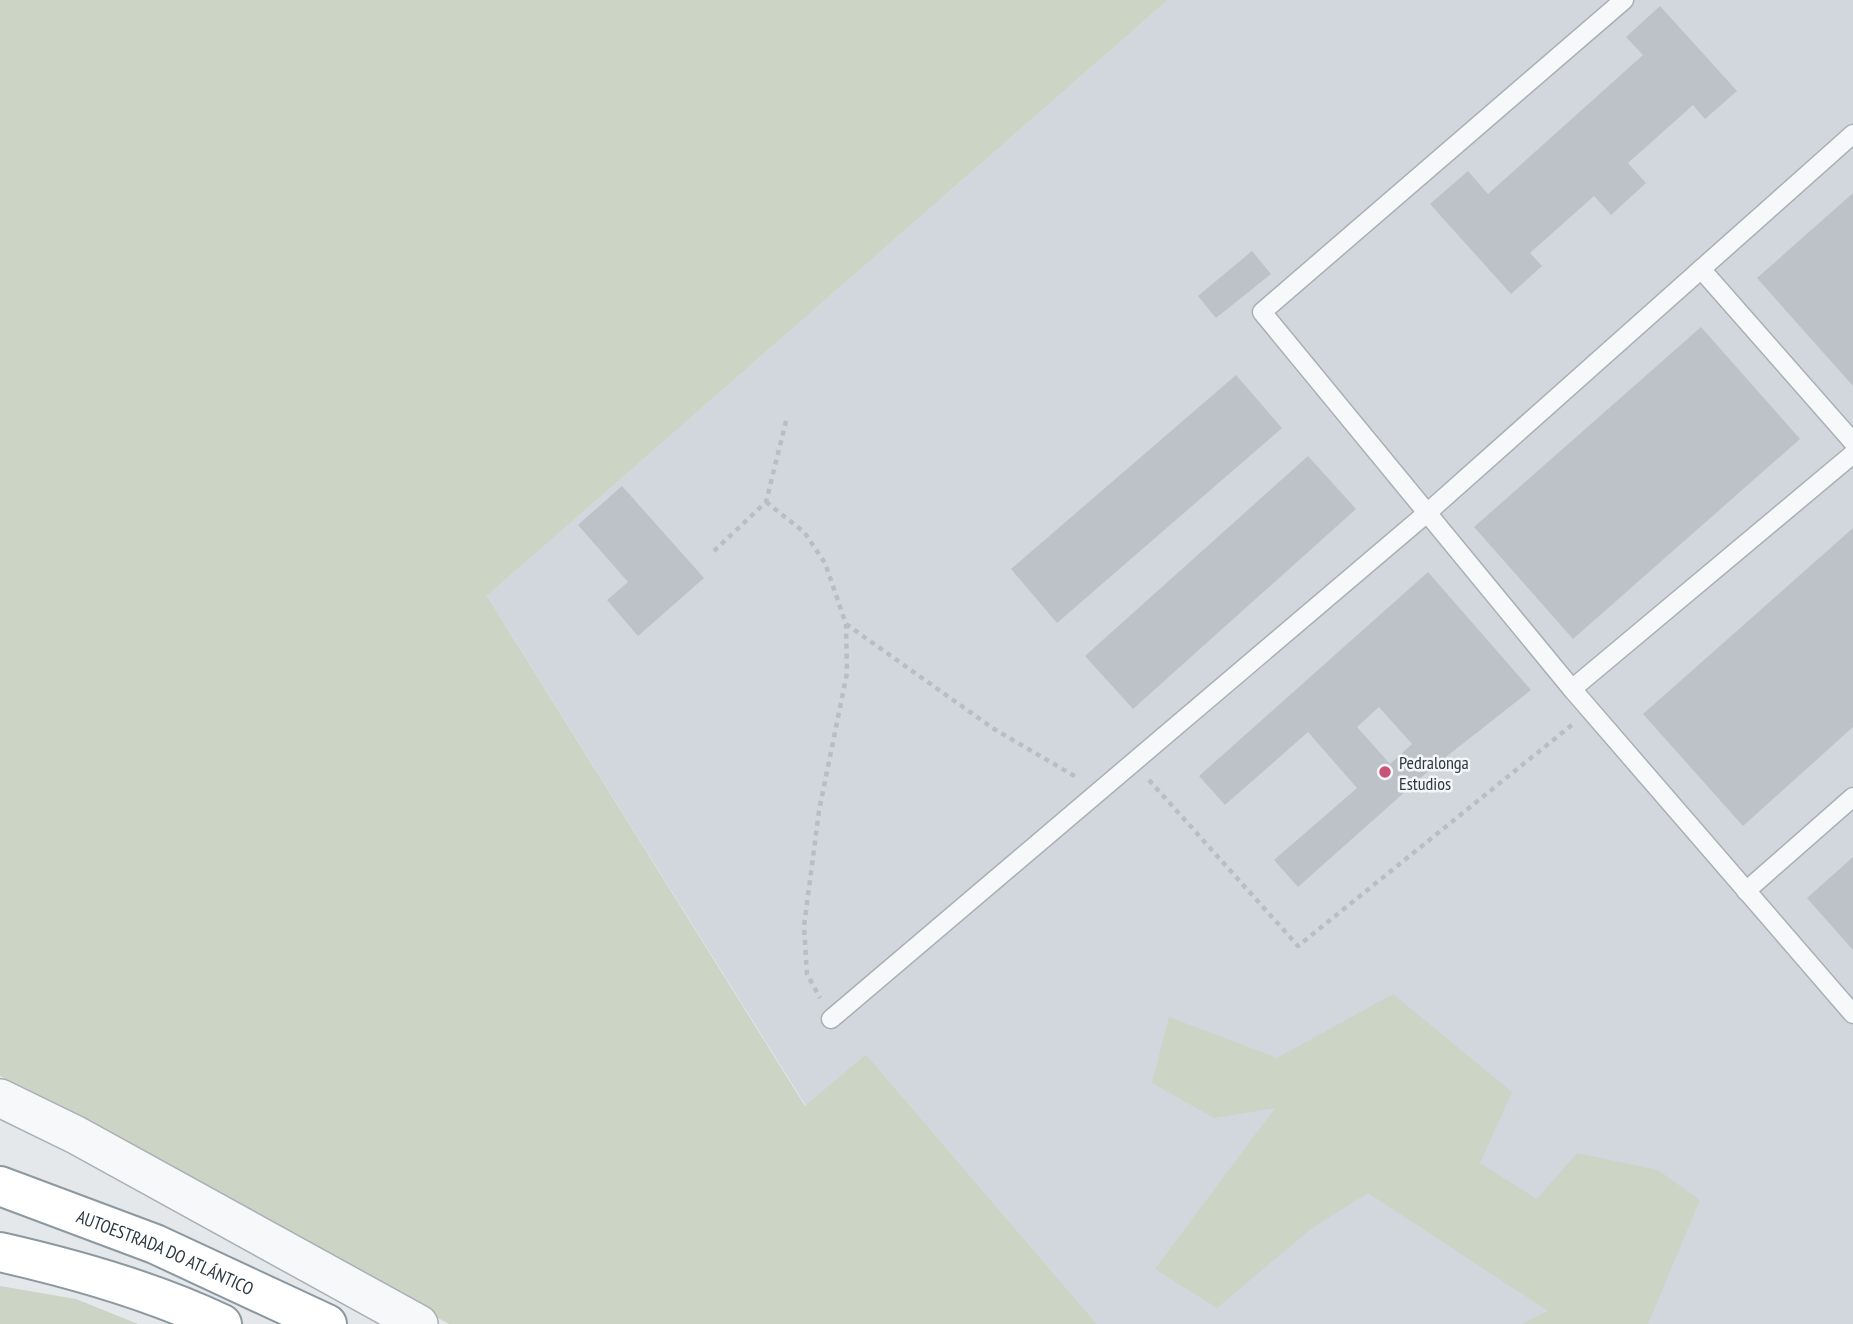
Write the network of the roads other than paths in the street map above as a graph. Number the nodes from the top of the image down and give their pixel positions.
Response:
1 (1624, 0) edge
2 (1853, 134) edge
3 (1701, 269) junction
4 (1853, 442) edge
5 (1853, 454) edge
6 (1427, 513) junction
7 (1572, 690) junction
8 (1853, 797) edge
9 (1746, 891) junction
10 (1853, 1014) edge
11 (831, 1019) road end
12 (0, 1098) edge
13 (0, 1185) edge
14 (0, 1252) edge
15 (222, 1324) edge
16 (327, 1324) edge
17 (419, 1324) edge

1 - 6 lane
2 - 3 lane
3 - 4 lane
3 - 6 lane
5 - 7 lane
6 - 7 lane
6 - 11 lane
7 - 9 lane
8 - 9 lane
9 - 10 lane
12 - 17 street
13 - 16 highway, AUTOESTRADA DO ATLÁNTICO
14 - 15 highway

